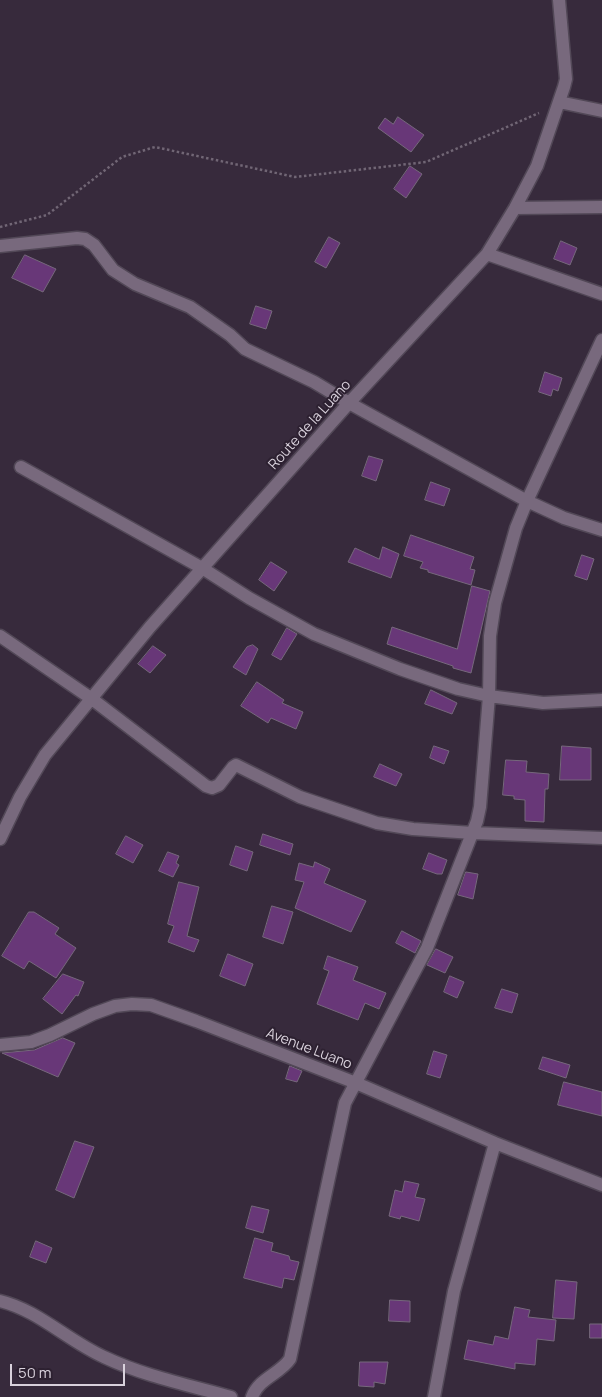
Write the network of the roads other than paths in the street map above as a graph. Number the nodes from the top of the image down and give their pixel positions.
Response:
1 (559, 0) edge
2 (559, 102) junction
3 (602, 111) edge
4 (602, 207) edge
5 (515, 208) junction
6 (0, 246) edge
7 (486, 254) junction
8 (602, 294) edge
9 (602, 340) edge
10 (349, 404) junction
11 (21, 467) dead end
12 (527, 501) junction
13 (602, 530) edge
14 (202, 568) junction
15 (0, 636) edge
16 (489, 696) junction
17 (92, 699) junction
18 (602, 700) edge
19 (473, 833) junction
20 (602, 838) edge
21 (0, 839) edge
22 (0, 1045) edge
23 (356, 1083) junction
24 (494, 1143) junction
25 (602, 1185) edge
26 (0, 1301) edge
27 (231, 1397) edge
28 (252, 1397) edge
29 (434, 1397) edge

1 - 2 street, Route de la Luano
2 - 3 street
2 - 5 street, Route de la Luano
4 - 5 street
5 - 7 street, Route de la Luano
6 - 10 street
7 - 8 street
7 - 10 street, Route de la Luano
9 - 12 street
10 - 12 street
10 - 14 street, Route de la Luano
11 - 14 street
12 - 13 street
12 - 16 street
14 - 16 street
14 - 17 street, Route de la Luano
15 - 17 street
16 - 18 street
16 - 19 street
17 - 19 street
17 - 21 street, Route de la Luano
19 - 20 street
19 - 23 street
22 - 23 street, Avenue Luano
23 - 24 street, Avenue Luano
23 - 28 street
24 - 25 street, Avenue Luano
24 - 29 street
26 - 27 street

